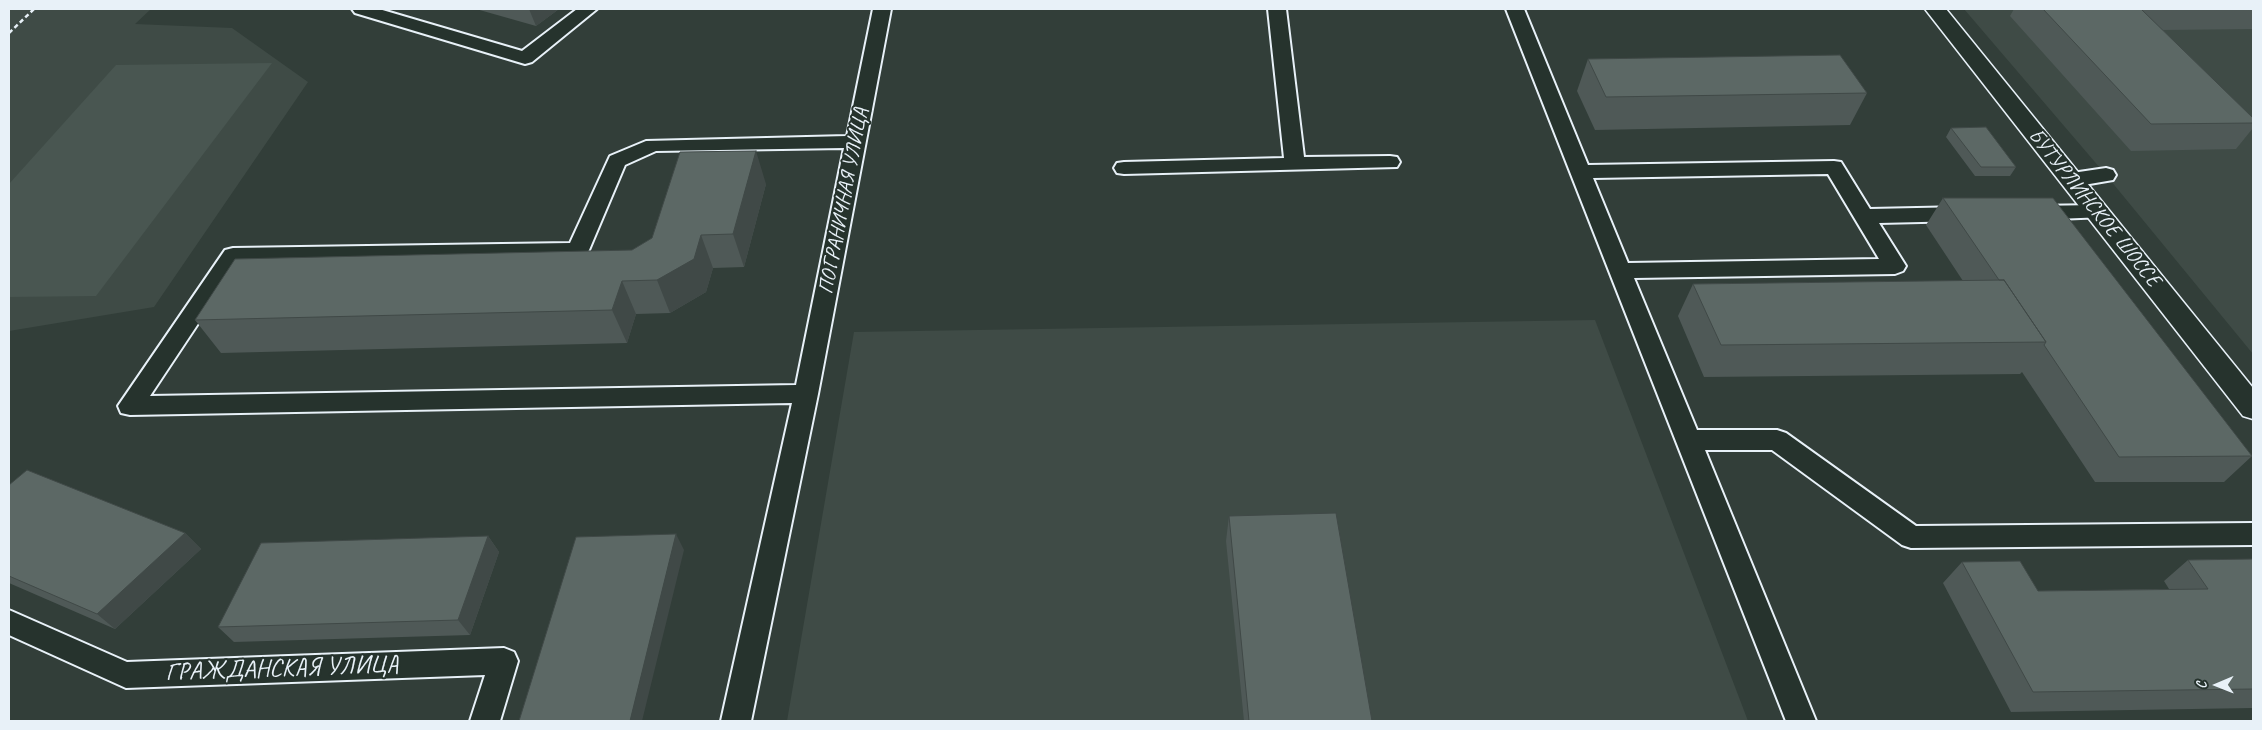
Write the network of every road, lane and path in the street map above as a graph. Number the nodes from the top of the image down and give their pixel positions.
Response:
1 (34, 9) edge
2 (361, 9) edge
3 (588, 9) edge
4 (882, 9) edge
5 (1277, 9) edge
6 (1515, 9) edge
7 (1935, 9) edge
8 (9, 34) edge
9 (856, 142) junction
10 (1390, 162) dead end
11 (1295, 164) junction
12 (1124, 168) dead end
13 (1580, 172) junction
14 (2106, 176) dead end
15 (2072, 180) junction
16 (2098, 212) junction
17 (2010, 213) edge
18 (1981, 214) edge
19 (1864, 216) junction
20 (1620, 271) junction
21 (806, 394) junction
22 (2253, 408) edge
23 (1688, 440) junction
24 (2253, 534) edge
25 (9, 622) edge
26 (485, 721) edge
27 (736, 721) edge
28 (1801, 721) edge

1 - 8 path
2 - 3 lane
4 - 9 lane, ПОГРАНИЧНАЯ УЛИЦА
5 - 11 lane
6 - 13 lane
7 - 15 main road, БУТУРЛИНСКОЕ ШОССЕ
9 - 21 lane, ПОГРАНИЧНАЯ УЛИЦА
9 - 21 lane
10 - 11 lane
11 - 12 lane
13 - 19 lane
13 - 20 lane
14 - 15 lane
15 - 16 main road, БУТУРЛИНСКОЕ ШОССЕ
16 - 17 lane
16 - 22 main road, БУТУРЛИНСКОЕ ШОССЕ
18 - 19 lane
19 - 20 lane
20 - 23 lane
21 - 27 lane, ПОГРАНИЧНАЯ УЛИЦА
23 - 24 lane
23 - 28 lane
25 - 26 lane, ГРАЖДАНСКАЯ УЛИЦА

